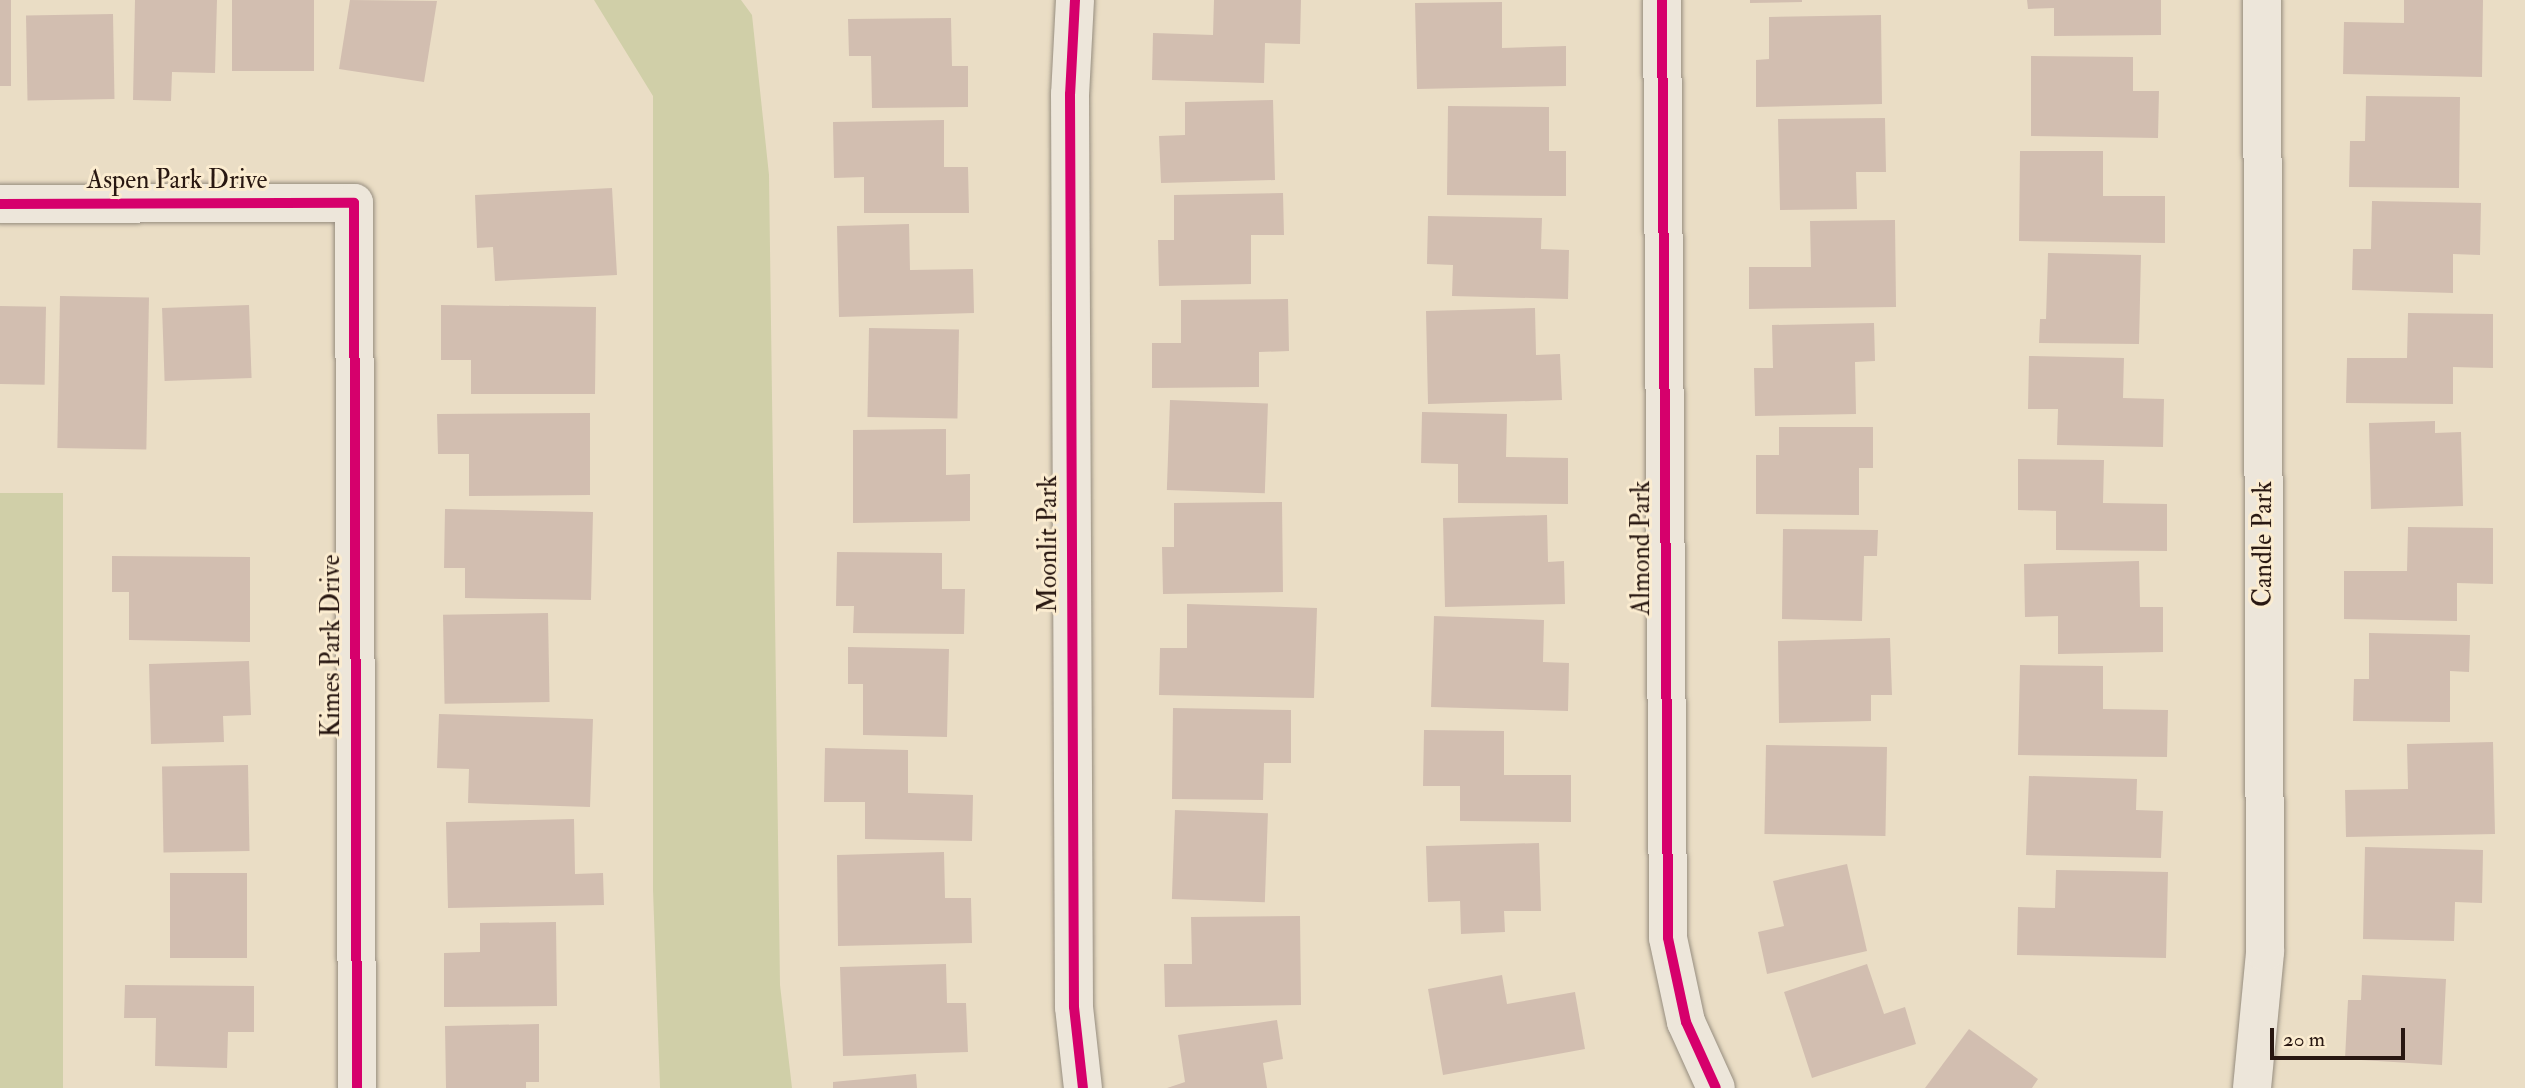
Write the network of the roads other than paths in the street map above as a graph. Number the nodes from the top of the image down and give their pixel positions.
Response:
1 (1075, 0) edge
2 (1662, 0) edge
3 (2262, 0) edge
4 (354, 203) joint
5 (0, 204) edge
6 (357, 1088) edge
7 (1083, 1088) edge
8 (1716, 1088) edge
9 (2252, 1088) edge

1 - 7 street, Moonlit Park
2 - 8 street, Almond Park
3 - 9 street, Candle Park
4 - 5 street, Aspen Park Drive
4 - 6 street, Kimes Park Drive

